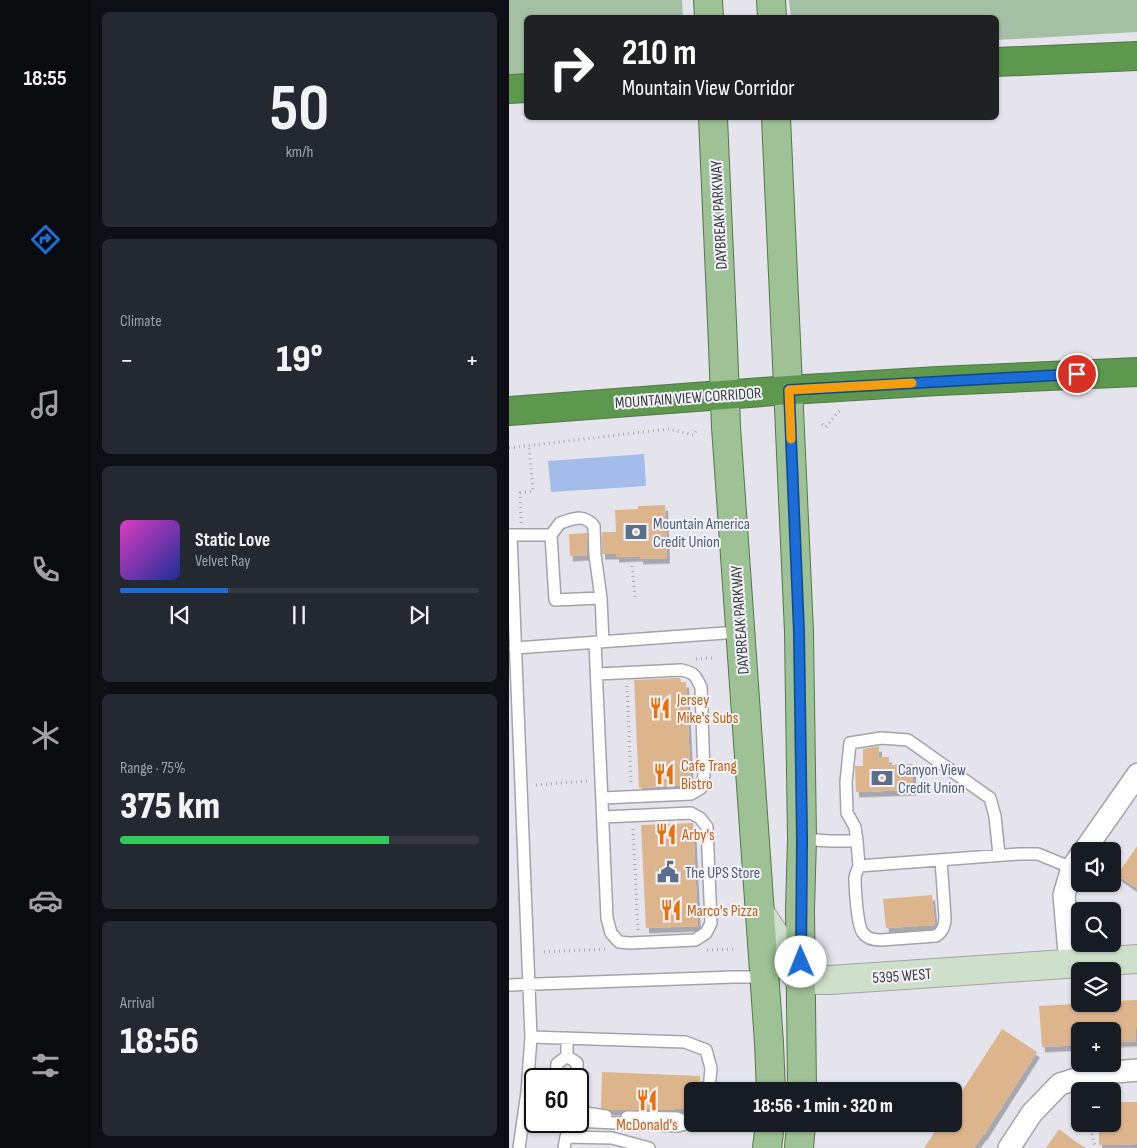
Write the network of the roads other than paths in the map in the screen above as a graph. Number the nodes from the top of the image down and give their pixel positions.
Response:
1 (708, 0) edge
2 (771, 0) edge
3 (709, 15) edge
4 (772, 15) edge
5 (1137, 56) edge
6 (999, 62) edge
7 (524, 88) edge
8 (509, 89) edge
9 (713, 120) edge
10 (776, 120) edge
11 (1137, 372) edge
12 (789, 390) junction
13 (724, 394) junction
14 (509, 411) edge
15 (551, 535) junction
16 (601, 598) junction
17 (739, 632) junction
18 (599, 642) junction
19 (515, 648) junction
20 (597, 674) junction
21 (1134, 786) edge
22 (602, 798) junction
23 (603, 817) junction
24 (802, 839) junction
25 (857, 840) junction
26 (1092, 842) edge
27 (999, 855) junction
28 (1071, 858) edge
29 (941, 860) junction
30 (859, 866) junction
31 (1071, 878) edge
32 (760, 913) junction
33 (1137, 959) edge
34 (1070, 964) junction
35 (765, 977) junction
36 (801, 980) junction
37 (529, 984) junction
38 (509, 985) edge
39 (531, 1037) junction
40 (567, 1038) junction
41 (567, 1056) junction
42 (557, 1068) edge
43 (577, 1068) edge
44 (1137, 1070) edge
45 (710, 1082) edge
46 (771, 1082) edge
47 (789, 1082) edge
48 (802, 1082) edge
49 (589, 1114) edge
50 (523, 1119) joint
51 (684, 1120) edge
52 (589, 1122) edge
53 (684, 1125) edge
54 (769, 1132) edge
55 (800, 1132) edge
56 (565, 1143) edge
57 (519, 1148) edge
58 (649, 1148) edge
59 (767, 1148) edge
60 (799, 1148) edge
61 (1009, 1148) edge

1 - 3 main road
2 - 4 main road
5 - 6 highway
7 - 8 highway
9 - 13 main road, DAYBREAK PARKWAY
10 - 12 main road
11 - 12 highway, MOUNTAIN VIEW CORRIDOR
12 - 13 highway, MOUNTAIN VIEW CORRIDOR
12 - 24 main road
13 - 14 highway, MOUNTAIN VIEW CORRIDOR
13 - 17 main road, DAYBREAK PARKWAY
15 - 16 lane
15 - 16 lane
15 - 19 lane
16 - 18 lane
17 - 18 lane
17 - 32 main road, DAYBREAK PARKWAY
18 - 19 lane
18 - 20 lane
19 - 37 lane
20 - 22 lane
20 - 22 lane
21 - 26 street
22 - 23 lane
23 - 23 lane
24 - 25 lane
24 - 36 main road
25 - 27 lane
25 - 30 lane
27 - 28 lane
27 - 29 lane
29 - 30 lane
29 - 30 lane
31 - 34 street
32 - 35 main road, DAYBREAK PARKWAY
32 - 36 street
33 - 34 street, 5395 WEST
34 - 36 street, 5395 WEST
35 - 37 lane
35 - 46 main road, DAYBREAK PARKWAY
35 - 47 main road
36 - 48 main road
37 - 38 lane
37 - 39 lane
39 - 40 lane
39 - 50 lane
40 - 41 lane
40 - 45 lane
41 - 42 lane
41 - 43 lane
44 - 61 street
49 - 51 lane
50 - 57 lane
52 - 53 lane
54 - 59 main road
55 - 60 main road
56 - 58 lane

